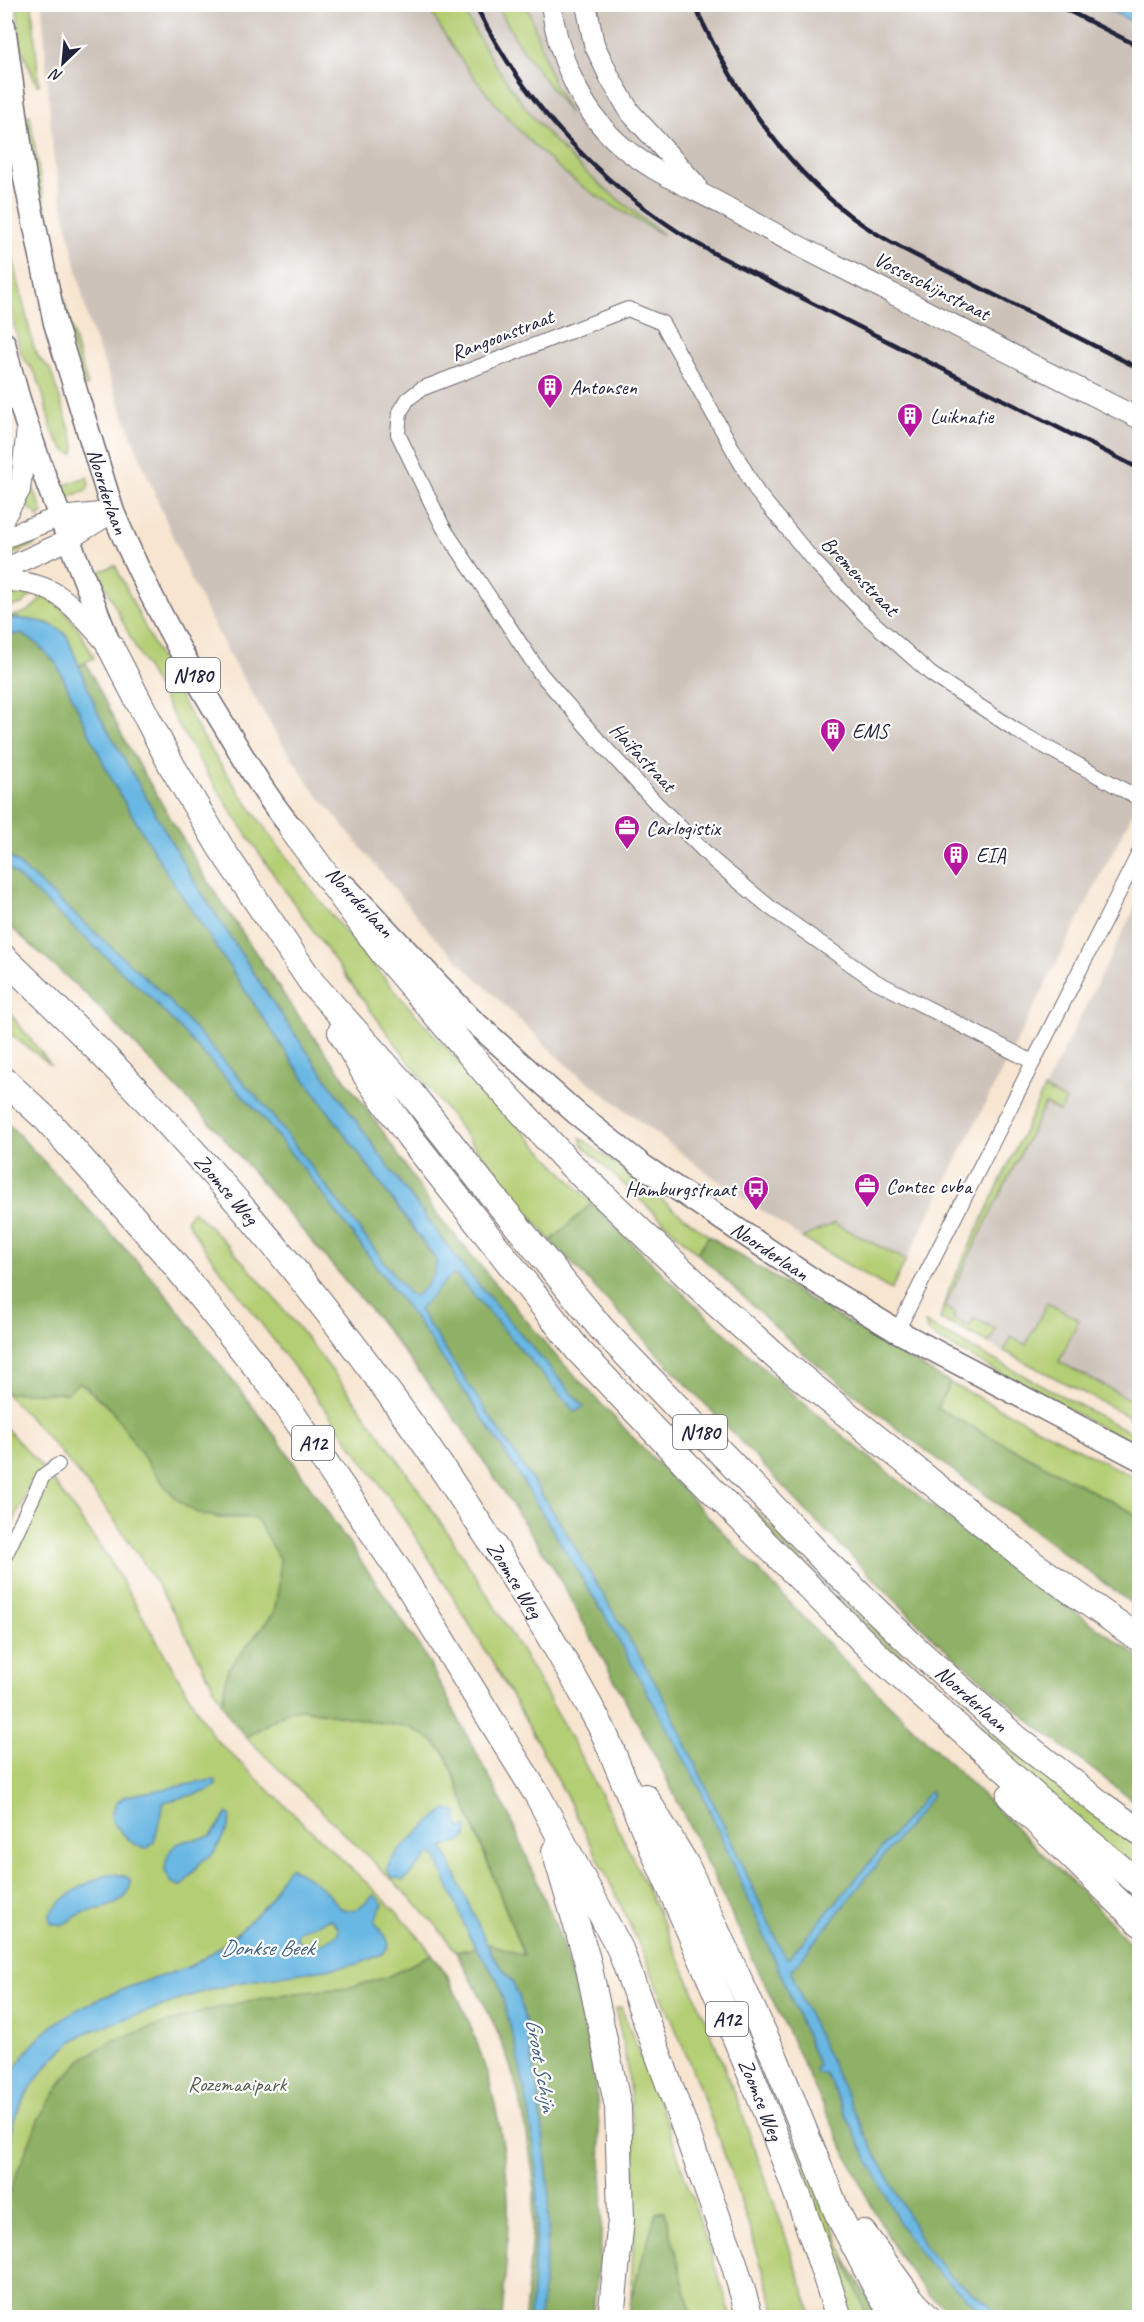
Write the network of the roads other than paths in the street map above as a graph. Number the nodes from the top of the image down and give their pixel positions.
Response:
1 (551, 4) edge
2 (586, 4) edge
3 (4, 26) edge
4 (703, 194) junction
5 (628, 309) joint
6 (4, 343) edge
7 (400, 412) joint
8 (1140, 419) edge
9 (27, 426) junction
10 (112, 512) junction
11 (59, 517) junction
12 (4, 518) edge
13 (4, 538) edge
14 (68, 540) junction
15 (4, 569) edge
16 (4, 581) edge
17 (110, 646) junction
18 (1140, 799) edge
19 (292, 829) junction
20 (1140, 852) edge
21 (4, 958) edge
22 (312, 983) junction
23 (1033, 1062) junction
24 (4, 1080) edge
25 (897, 1331) junction
26 (1140, 1459) edge
27 (58, 1465) dead end
28 (4, 1558) edge
29 (1140, 1639) edge
30 (878, 1656) junction
31 (601, 1726) junction
32 (538, 1796) junction
33 (1140, 1832) edge
34 (1140, 1884) edge
35 (1140, 1923) edge
36 (805, 2135) junction
37 (611, 2318) edge
38 (750, 2318) edge
39 (838, 2318) edge
40 (896, 2318) edge
41 (928, 2318) edge

1 - 4 street, Vosseschijnstraat
2 - 4 street, Vosseschijnstraat
3 - 10 main road, Noorderlaan / N180
4 - 8 street, Vosseschijnstraat
5 - 7 street, Rangoonstraat
5 - 18 street, Bremenstraat
6 - 9 main road, Noorderlaan / N180
7 - 23 street, Haïfastraat
9 - 11 main road, Noorderlaan / N180
9 - 12 street
10 - 11 street
10 - 14 street
10 - 19 main road, Noorderlaan / N180
11 - 13 street
11 - 14 main road, Noorderlaan / N180
14 - 15 street
14 - 17 main road, Noorderlaan / N180
16 - 17 street
17 - 22 highway, Noorderlaan / N180
19 - 25 main road, Noorderlaan / N180
19 - 29 highway
20 - 23 street
21 - 31 highway, Zoomse Weg / A12
22 - 30 highway
22 - 33 highway, Noorderlaan / N180
23 - 25 street
24 - 32 highway, A12
25 - 26 main road, Noorderlaan / N180
27 - 28 street
30 - 34 highway
30 - 35 highway
31 - 36 highway
31 - 39 highway, Zoomse Weg / A12
32 - 37 highway
32 - 38 highway, A12
36 - 40 highway
36 - 41 highway

